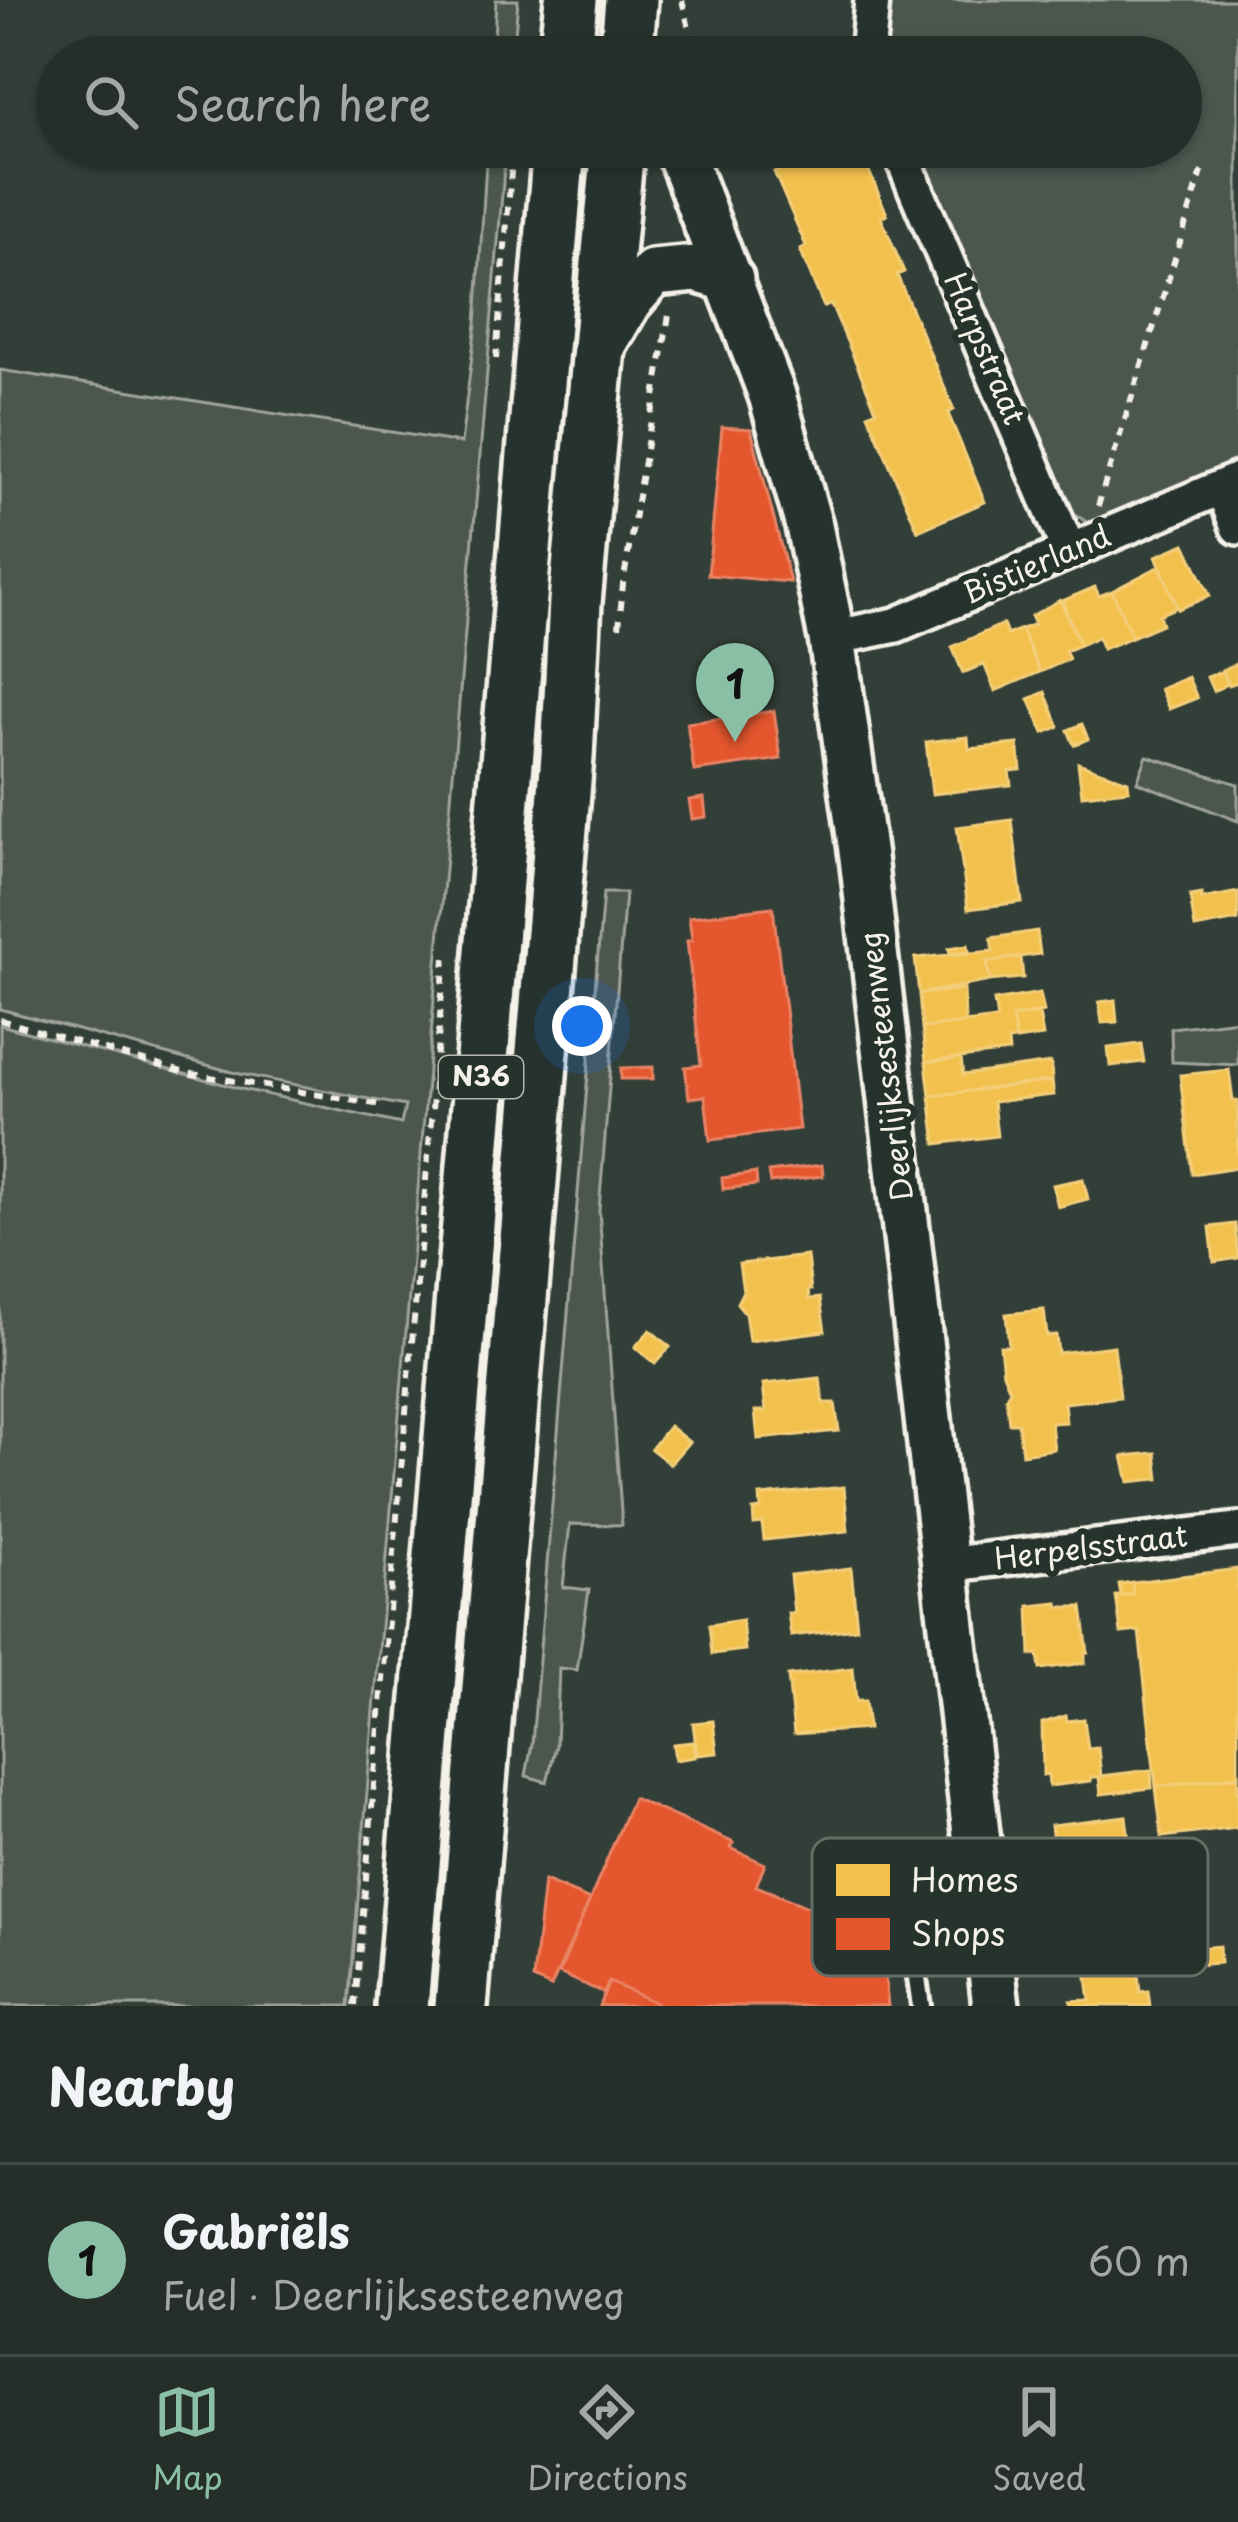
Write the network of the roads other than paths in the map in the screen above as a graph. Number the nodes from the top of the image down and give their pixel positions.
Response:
1 (571, 0) edge
2 (603, 0) edge
3 (872, 0) edge
4 (568, 36) edge
5 (632, 36) edge
6 (869, 36) edge
7 (557, 168) edge
8 (616, 168) edge
9 (686, 168) edge
10 (907, 168) edge
11 (730, 279) junction
12 (600, 350) junction
13 (1230, 484) edge
14 (1238, 527) edge
15 (1077, 548) junction
16 (832, 638) junction
17 (1238, 1530) edge
18 (945, 1565) junction
19 (977, 1838) edge
20 (917, 1976) edge
21 (993, 1976) edge
22 (402, 2006) edge
23 (461, 2006) edge
24 (921, 2006) edge
25 (996, 2006) edge

1 - 4 main road
2 - 5 main road
3 - 6 street
7 - 22 main road, N36
8 - 12 main road, N36
9 - 11 main road, Deerlijksesteenweg
10 - 15 street, Harpstraat
11 - 12 main road
11 - 16 main road, Deerlijksesteenweg
12 - 23 main road, N36
13 - 14 street
13 - 15 street, Bistierland
15 - 16 street, Bistierland
16 - 18 main road, Deerlijksesteenweg
17 - 18 street, Herpelsstraat
18 - 19 main road, Deerlijksesteenweg
20 - 24 lane
21 - 25 main road, Deerlijksesteenweg

